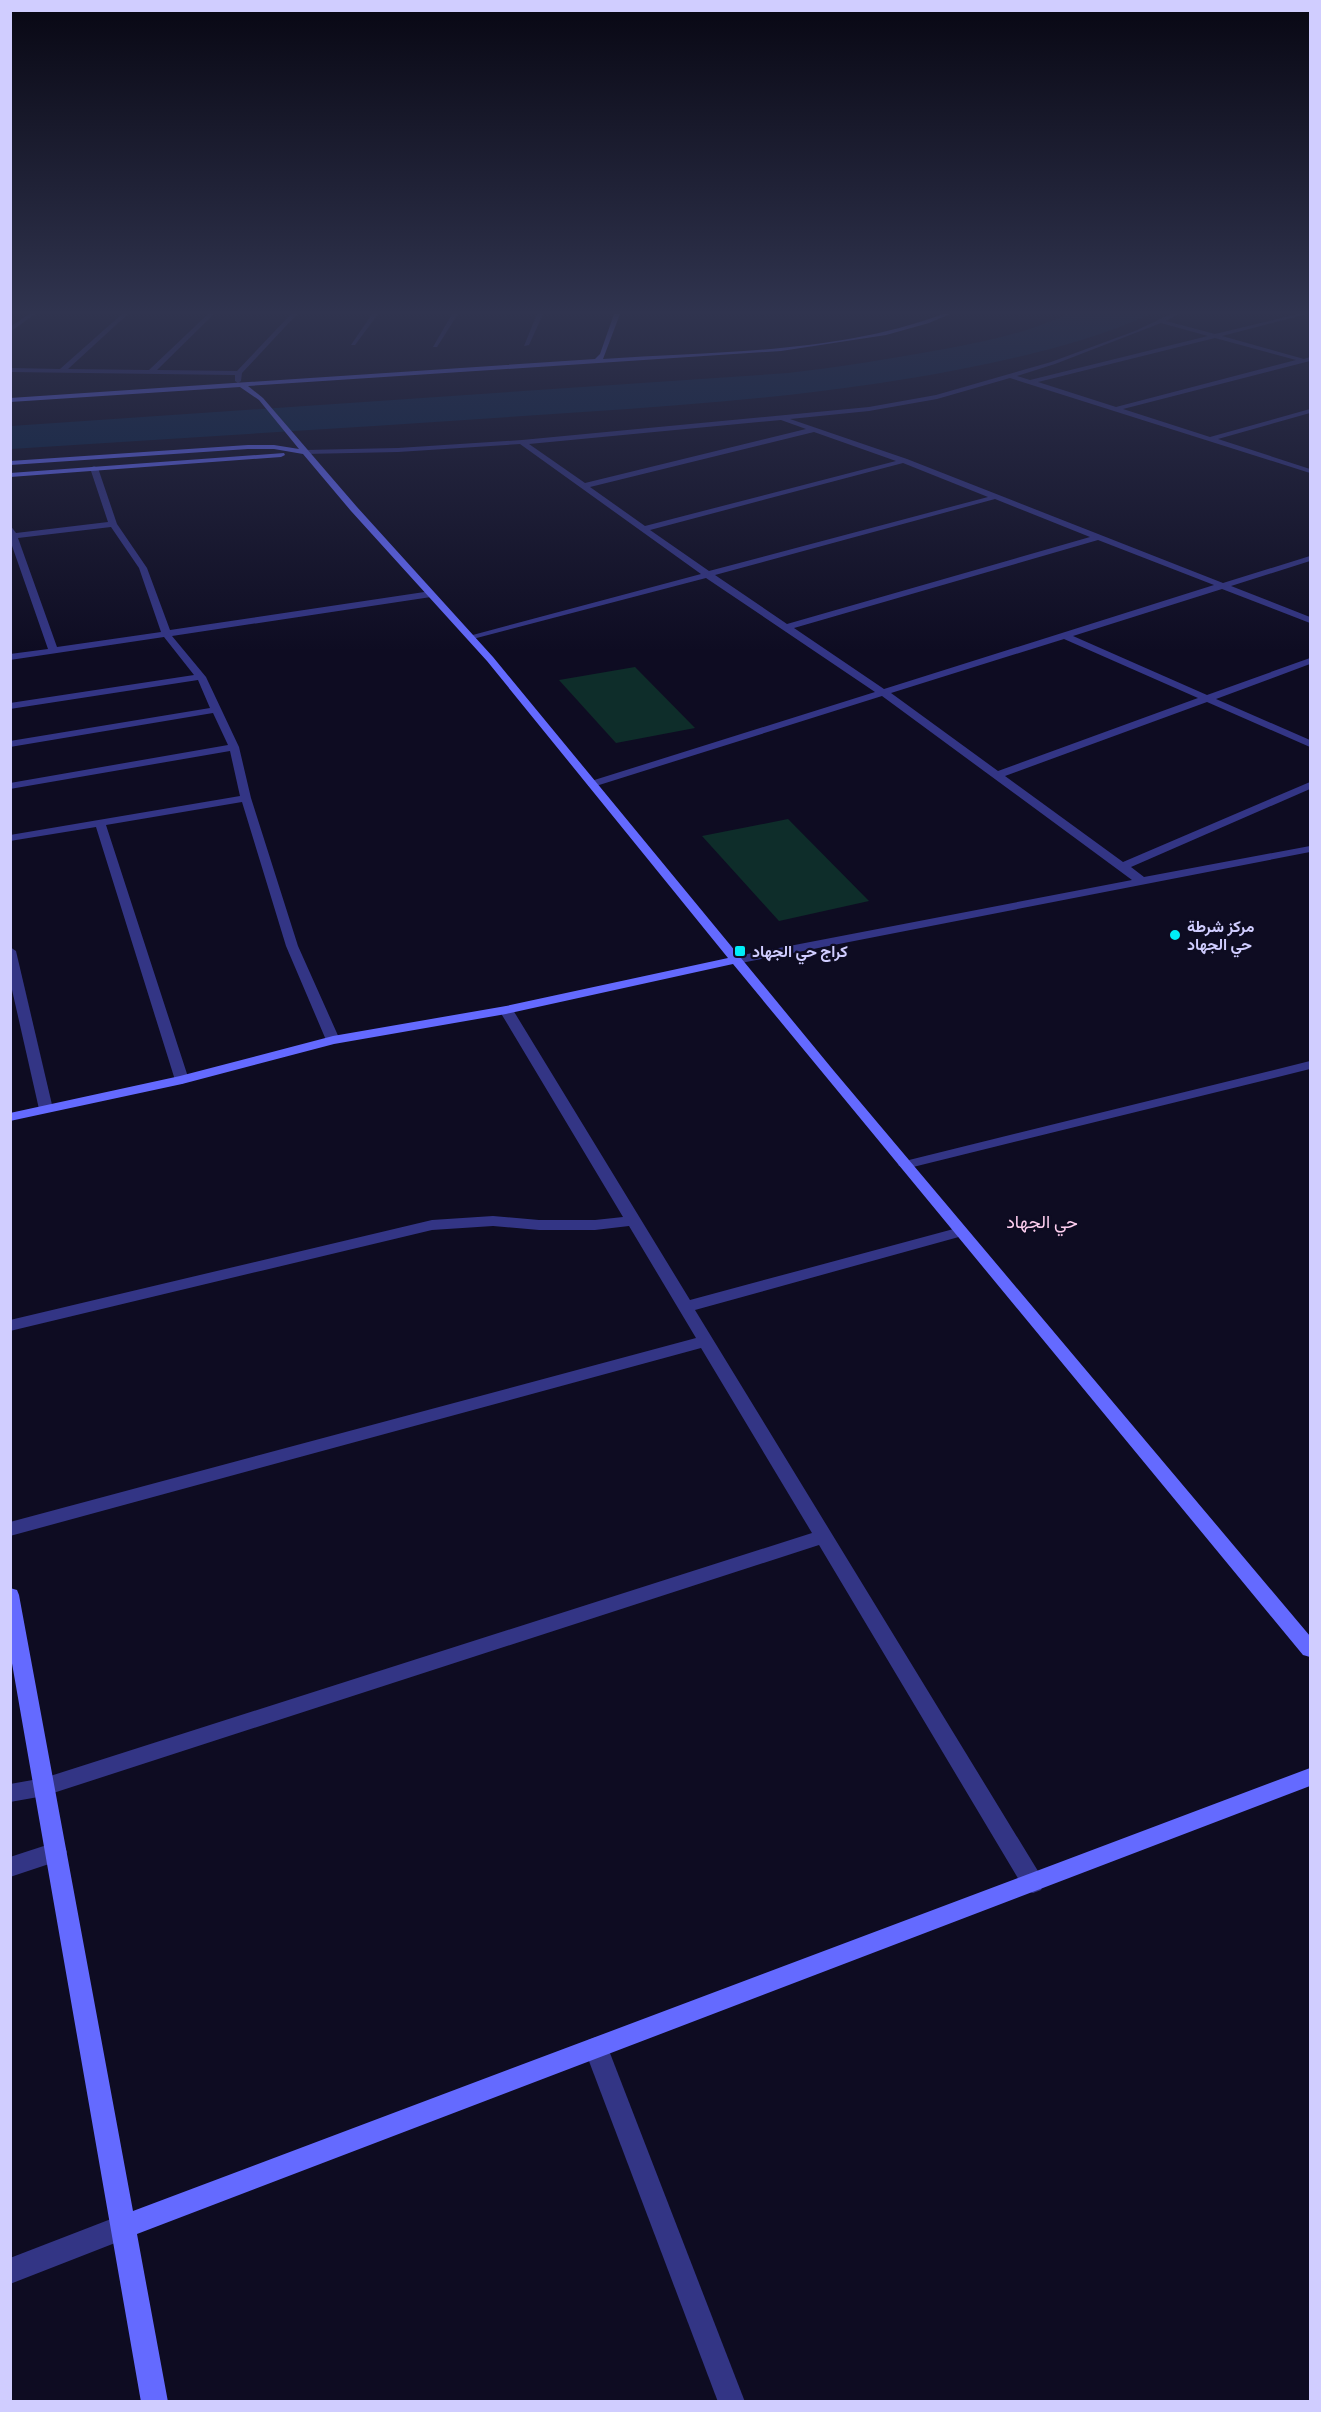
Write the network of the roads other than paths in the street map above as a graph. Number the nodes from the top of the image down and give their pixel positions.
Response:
1 (283, 427) edge
2 (681, 427) edge
3 (804, 427) edge
4 (1171, 427) edge
5 (1255, 427) edge
6 (812, 430) junction
7 (1210, 439) junction
8 (522, 442) junction
9 (305, 452) junction
10 (904, 461) junction
11 (10, 463) edge
12 (94, 468) junction
13 (1311, 471) edge
14 (10, 475) edge
15 (583, 486) junction
16 (995, 497) junction
17 (113, 524) junction
18 (644, 529) junction
19 (12, 533) edge
20 (1099, 537) junction
21 (1311, 558) edge
22 (708, 575) junction
23 (1225, 586) junction
24 (431, 594) junction
25 (1311, 620) edge
26 (787, 627) junction
27 (167, 635) junction
28 (1066, 636) junction
29 (471, 638) junction
30 (53, 650) junction
31 (10, 657) edge
32 (1311, 661) edge
33 (201, 677) junction
34 (884, 693) junction
35 (1206, 698) junction
36 (10, 706) edge
37 (215, 710) junction
38 (10, 744) edge
39 (1311, 744) edge
40 (234, 747) junction
41 (997, 775) junction
42 (592, 784) junction
43 (1311, 785) edge
44 (10, 786) edge
45 (246, 798) junction
46 (100, 823) junction
47 (10, 838) edge
48 (1310, 850) edge
49 (1122, 867) junction
50 (1143, 882) junction
51 (10, 951) edge
52 (736, 960) junction
53 (506, 1010) junction
54 (333, 1041) junction
55 (1311, 1065) edge
56 (182, 1080) junction
57 (46, 1109) junction
58 (10, 1116) edge
59 (905, 1165) junction
60 (634, 1221) junction
61 (961, 1232) junction
62 (685, 1307) junction
63 (10, 1326) edge
64 (706, 1341) junction
65 (10, 1529) edge
66 (824, 1536) junction
67 (10, 1595) edge
68 (1311, 1649) edge
69 (1311, 1777) edge
70 (44, 1787) junction
71 (10, 1793) edge
72 (56, 1852) junction
73 (10, 1867) edge
74 (1033, 1883) junction
75 (596, 2048) junction
76 (124, 2227) junction
77 (10, 2271) edge
78 (155, 2402) edge
79 (732, 2402) edge

1 - 9 street
2 - 8 street
3 - 6 street
4 - 7 street
5 - 7 street
6 - 10 street
6 - 15 street
7 - 13 street
8 - 9 street
8 - 15 street
9 - 11 street
9 - 12 street
9 - 24 street
10 - 16 street
10 - 18 street
12 - 14 street
12 - 17 street
15 - 18 street
16 - 20 street
16 - 22 street
17 - 19 street
17 - 27 street
18 - 22 street
19 - 30 street
20 - 23 street
20 - 26 street
21 - 23 street
22 - 26 street
22 - 29 street
23 - 25 street
23 - 28 street
24 - 27 street
24 - 29 street
26 - 34 street
27 - 30 street
27 - 33 street
28 - 34 street
28 - 35 street
29 - 42 street
30 - 31 street
32 - 35 street
33 - 36 street
33 - 37 street
34 - 41 street
34 - 42 street
35 - 39 street
35 - 41 street
37 - 38 street
37 - 40 street
40 - 44 street
40 - 45 street
41 - 49 street
42 - 52 street
43 - 49 street
45 - 46 street
45 - 54 street
46 - 47 street
46 - 56 street
48 - 50 street
49 - 50 street
50 - 52 street
51 - 57 street
52 - 53 street
52 - 59 street
53 - 54 street
53 - 60 street
54 - 56 street
55 - 59 street
56 - 57 street
57 - 58 street
59 - 61 street
60 - 62 street
60 - 63 street
61 - 62 street
61 - 68 street
62 - 64 street
64 - 65 street
64 - 66 street
66 - 70 street
66 - 74 street
67 - 70 street
69 - 74 street
70 - 71 street
70 - 72 street
72 - 73 street
72 - 76 street
74 - 75 street
75 - 76 street
75 - 79 street
76 - 77 street
76 - 78 street

